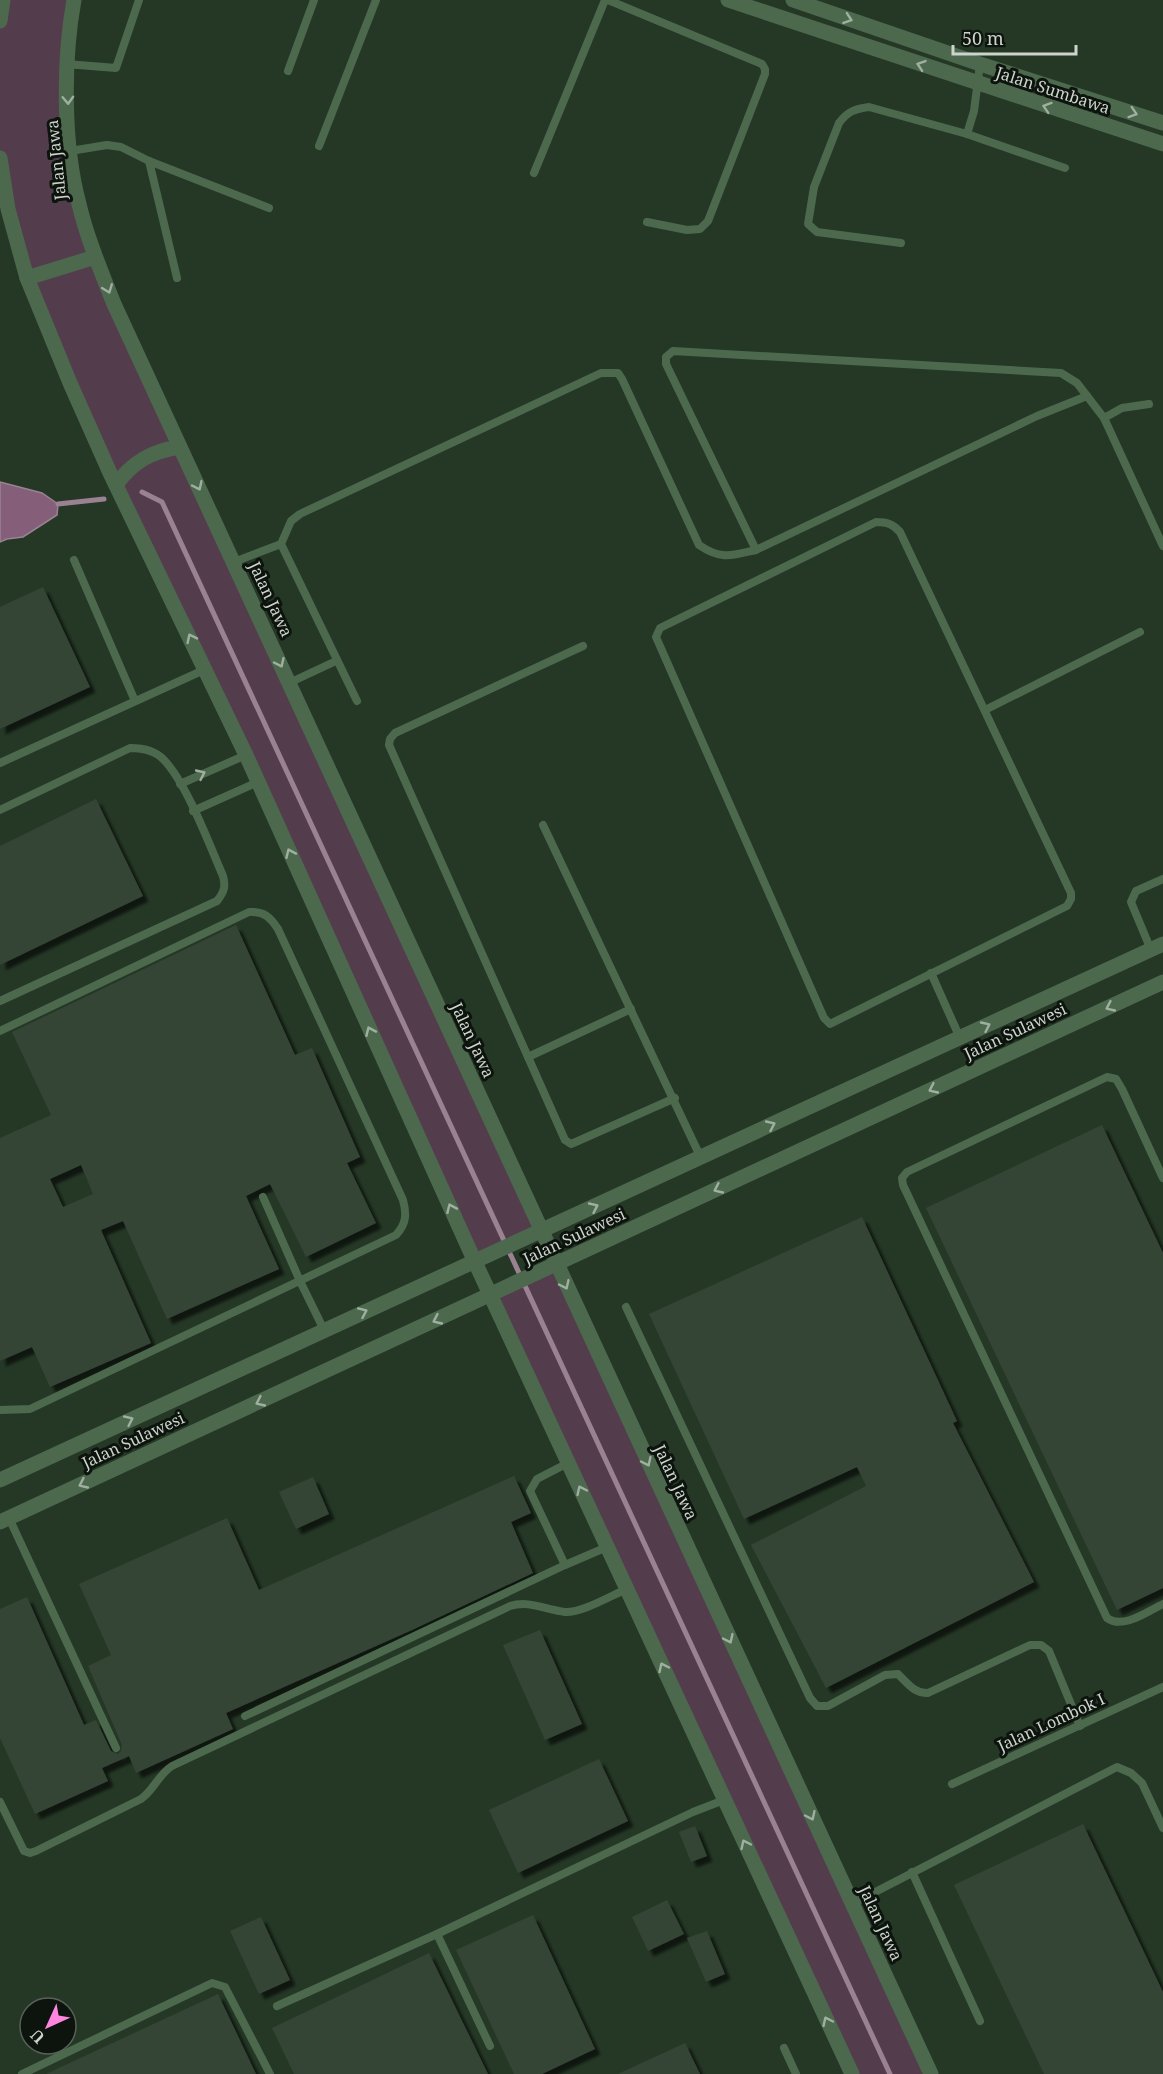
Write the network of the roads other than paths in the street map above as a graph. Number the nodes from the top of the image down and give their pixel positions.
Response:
1 (3, 0) edge
2 (74, 0) edge
3 (139, 0) edge
4 (314, 0) edge
5 (376, 0) edge
6 (606, 0) edge
7 (728, 0) edge
8 (793, 0) edge
9 (0, 21) edge
10 (66, 64) junction
11 (980, 64) junction
12 (288, 71) dead end
13 (977, 84) junction
14 (1163, 123) edge
15 (967, 134) junction
16 (1163, 144) edge
17 (319, 146) dead end
18 (70, 151) junction
19 (0, 159) edge
20 (149, 161) junction
21 (1065, 168) dead end
22 (534, 173) dead end
23 (269, 208) dead end
24 (646, 222) dead end
25 (901, 243) dead end
26 (95, 257) junction
27 (27, 278) junction
28 (177, 278) dead end
29 (1087, 396) junction
30 (1149, 404) dead end
31 (1104, 418) junction
32 (180, 447) junction
33 (116, 485) junction
34 (281, 543) junction
35 (1163, 546) edge
36 (756, 550) junction
37 (74, 560) dead end
38 (234, 562) junction
39 (1140, 632) dead end
40 (583, 646) dead end
41 (336, 661) junction
42 (206, 669) junction
43 (289, 683) junction
44 (135, 701) junction
45 (357, 701) dead end
46 (985, 710) junction
47 (246, 755) junction
48 (0, 763) edge
49 (258, 782) junction
50 (180, 784) junction
51 (0, 810) edge
52 (193, 811) junction
53 (543, 825) dead end
54 (1163, 879) edge
55 (1157, 947) edge
56 (931, 973) junction
57 (1163, 982) edge
58 (0, 1001) edge
59 (632, 1009) junction
60 (0, 1030) edge
61 (960, 1038) junction
62 (528, 1056) junction
63 (675, 1098) junction
64 (701, 1158) junction
65 (1163, 1178) edge
66 (263, 1197) dead end
67 (535, 1234) junction
68 (482, 1258) junction
69 (549, 1268) junction
70 (300, 1281) junction
71 (497, 1292) junction
72 (626, 1306) dead end
73 (324, 1330) junction
74 (0, 1410) edge
75 (568, 1462) junction
76 (0, 1480) edge
77 (5, 1520) edge
78 (607, 1547) junction
79 (564, 1565) junction
80 (627, 1589) junction
81 (1163, 1604) edge
82 (1163, 1687) edge
83 (245, 1716) dead end
84 (1080, 1726) junction
85 (116, 1748) dead end
86 (952, 1784) dead end
87 (724, 1800) junction
88 (0, 1802) edge
89 (1163, 1828) edge
90 (912, 1872) junction
91 (852, 1904) junction
92 (437, 1934) junction
93 (277, 2006) dead end
94 (980, 2021) dead end
95 (490, 2046) dead end
96 (784, 2048) dead end
97 (22, 2074) edge
98 (270, 2074) edge
99 (796, 2074) edge
100 (852, 2074) edge
101 (931, 2074) edge

1 - 9 street
2 - 10 street, Jalan Jawa
3 - 10 lane
4 - 12 lane
5 - 17 lane
6 - 22 lane
6 - 24 lane
13 -> 7 street, Jalan Sumbawa
8 -> 11 street, Jalan Sumbawa
10 -> 18 street, Jalan Jawa
11 - 13 lane
11 -> 14 street, Jalan Sumbawa
13 - 15 lane
16 -> 13 street, Jalan Sumbawa
15 - 21 lane
15 - 25 lane
18 - 20 lane
18 - 26 street, Jalan Jawa
19 - 27 street
20 - 23 lane
20 - 28 lane
26 - 27 street
26 -> 32 street, Jalan Jawa
27 - 33 street
29 - 31 lane
29 - 36 lane
29 - 36 lane
30 - 31 lane
31 - 35 lane
32 - 33 street
32 -> 38 street, Jalan Jawa
42 -> 33 street
34 - 36 lane
34 - 38 lane
34 - 41 lane
37 - 44 lane
38 -> 43 street, Jalan Jawa
39 - 46 lane
40 - 62 lane
41 - 43 lane
41 - 45 lane
42 - 44 lane
42 - 47 street
43 - 67 street, Jalan Jawa
44 - 48 lane
46 - 56 lane
46 - 56 lane
47 - 49 street
50 -> 47 lane
49 - 52 lane
68 -> 49 street
50 - 51 lane
50 - 52 lane
52 - 58 lane
53 - 59 lane
54 - 55 lane
61 -> 55 street, Jalan Sulawesi
56 - 61 lane
57 -> 69 street, Jalan Sulawesi
59 - 62 lane
59 - 63 lane
60 - 70 lane
64 -> 61 street, Jalan Sulawesi
62 - 63 lane
63 - 64 lane
67 -> 64 street, Jalan Sulawesi
65 - 81 lane
66 - 70 lane
67 - 68 street, Jalan Sulawesi
67 - 69 street, Jalan Jawa
68 - 71 street
73 -> 68 street, Jalan Sulawesi
69 - 71 street, Jalan Sulawesi
69 -> 91 street, Jalan Jawa
70 - 73 lane
70 - 74 lane
71 - 75 street
71 -> 77 street, Jalan Sulawesi
72 - 84 lane
76 -> 73 street, Jalan Sulawesi
78 -> 75 street
75 - 79 lane
77 - 85 lane
78 - 79 lane
78 - 80 street
79 - 83 lane
87 -> 80 street
80 - 88 lane
82 - 84 lane, Jalan Lombok I
84 - 86 lane, Jalan Lombok I
87 - 92 lane
100 -> 87 street
89 - 90 lane
90 - 91 lane
90 - 94 lane
91 - 101 street, Jalan Jawa
92 - 93 lane
92 - 95 lane
96 - 99 lane
97 - 98 lane

